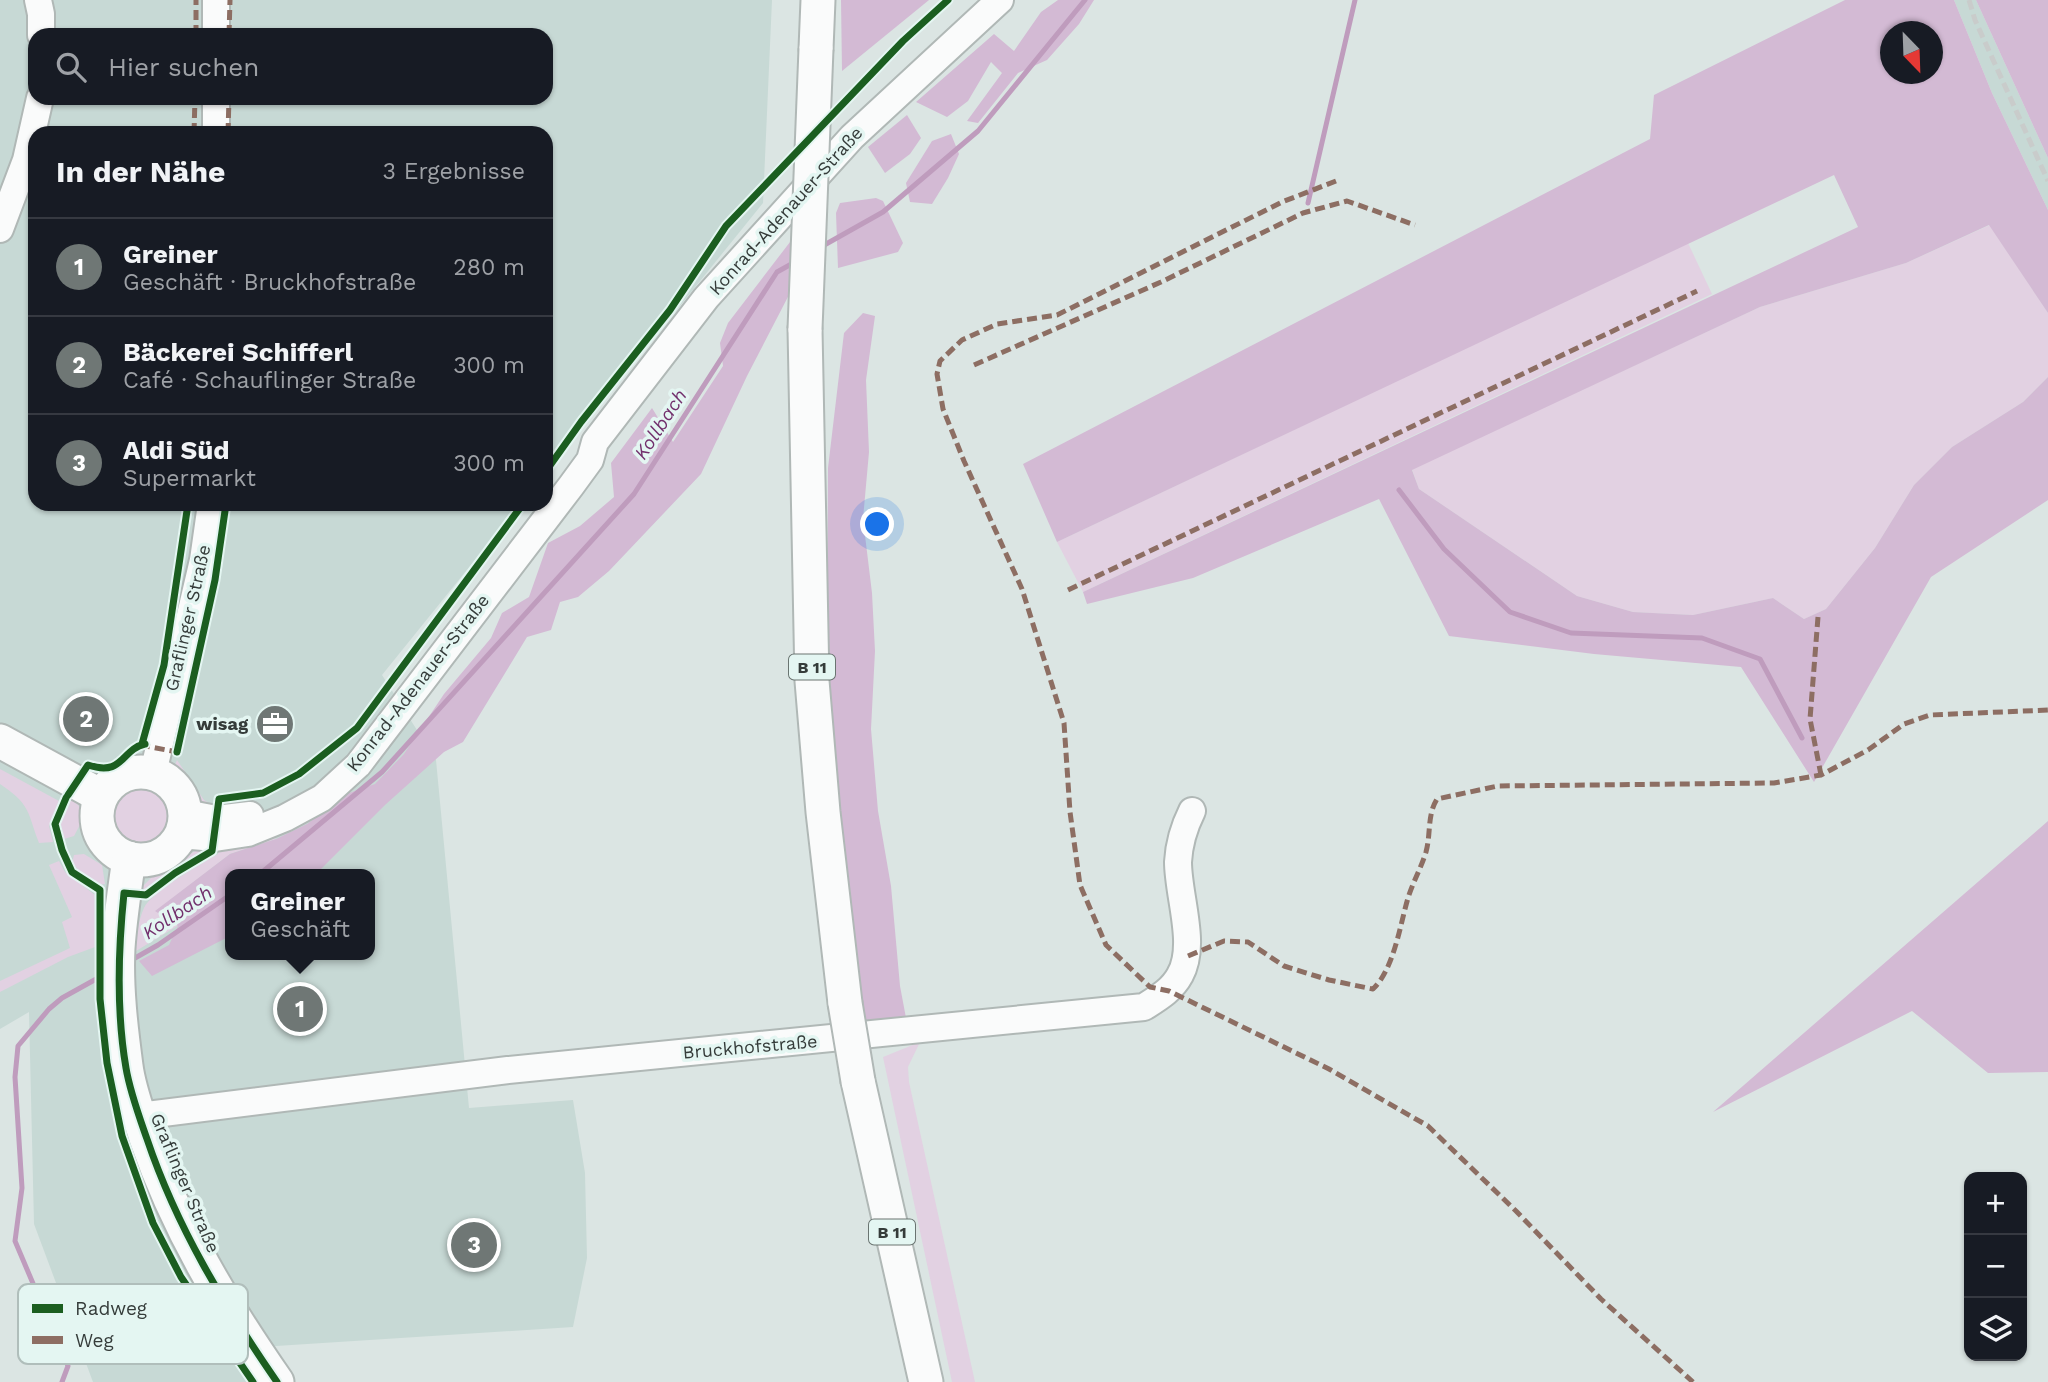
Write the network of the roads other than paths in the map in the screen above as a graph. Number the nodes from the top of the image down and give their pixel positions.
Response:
1 (38, 0) edge
2 (216, 0) edge
3 (818, 0) edge
4 (1000, 0) edge
5 (41, 28) edge
6 (216, 28) edge
7 (38, 105) edge
8 (216, 105) edge
9 (34, 126) edge
10 (216, 126) edge
11 (28, 151) edge
12 (0, 229) edge
13 (595, 442) junction
14 (553, 483) edge
15 (553, 510) edge
16 (210, 511) edge
17 (530, 511) edge
18 (552, 511) edge
19 (0, 741) edge
20 (153, 773) junction
21 (101, 796) junction
22 (1192, 811) dead end
23 (183, 824) junction
24 (129, 858) junction
25 (139, 1116) junction
26 (214, 1284) edge
27 (248, 1341) edge
28 (277, 1382) edge
29 (926, 1382) edge

1 - 5 street
2 - 6 street
3 - 29 main road, B 11, bridge
4 - 13 street, Konrad-Adenauer-Straße
7 - 9 street
8 - 10 street
11 - 12 street
13 - 14 street, Konrad-Adenauer-Straße
13 - 15 street, Konrad-Adenauer-Straße
16 - 20 street, Graflinger Straße
17 - 23 street, Konrad-Adenauer-Straße
18 - 23 street, Konrad-Adenauer-Straße
19 - 21 main road
20 - 21 main road
20 - 23 main road
21 - 24 main road
22 - 25 street, Bruckhofstraße
23 - 24 main road
24 - 25 main road, Graflinger Straße
25 - 26 main road, Graflinger Straße
27 - 28 main road, Graflinger Straße

